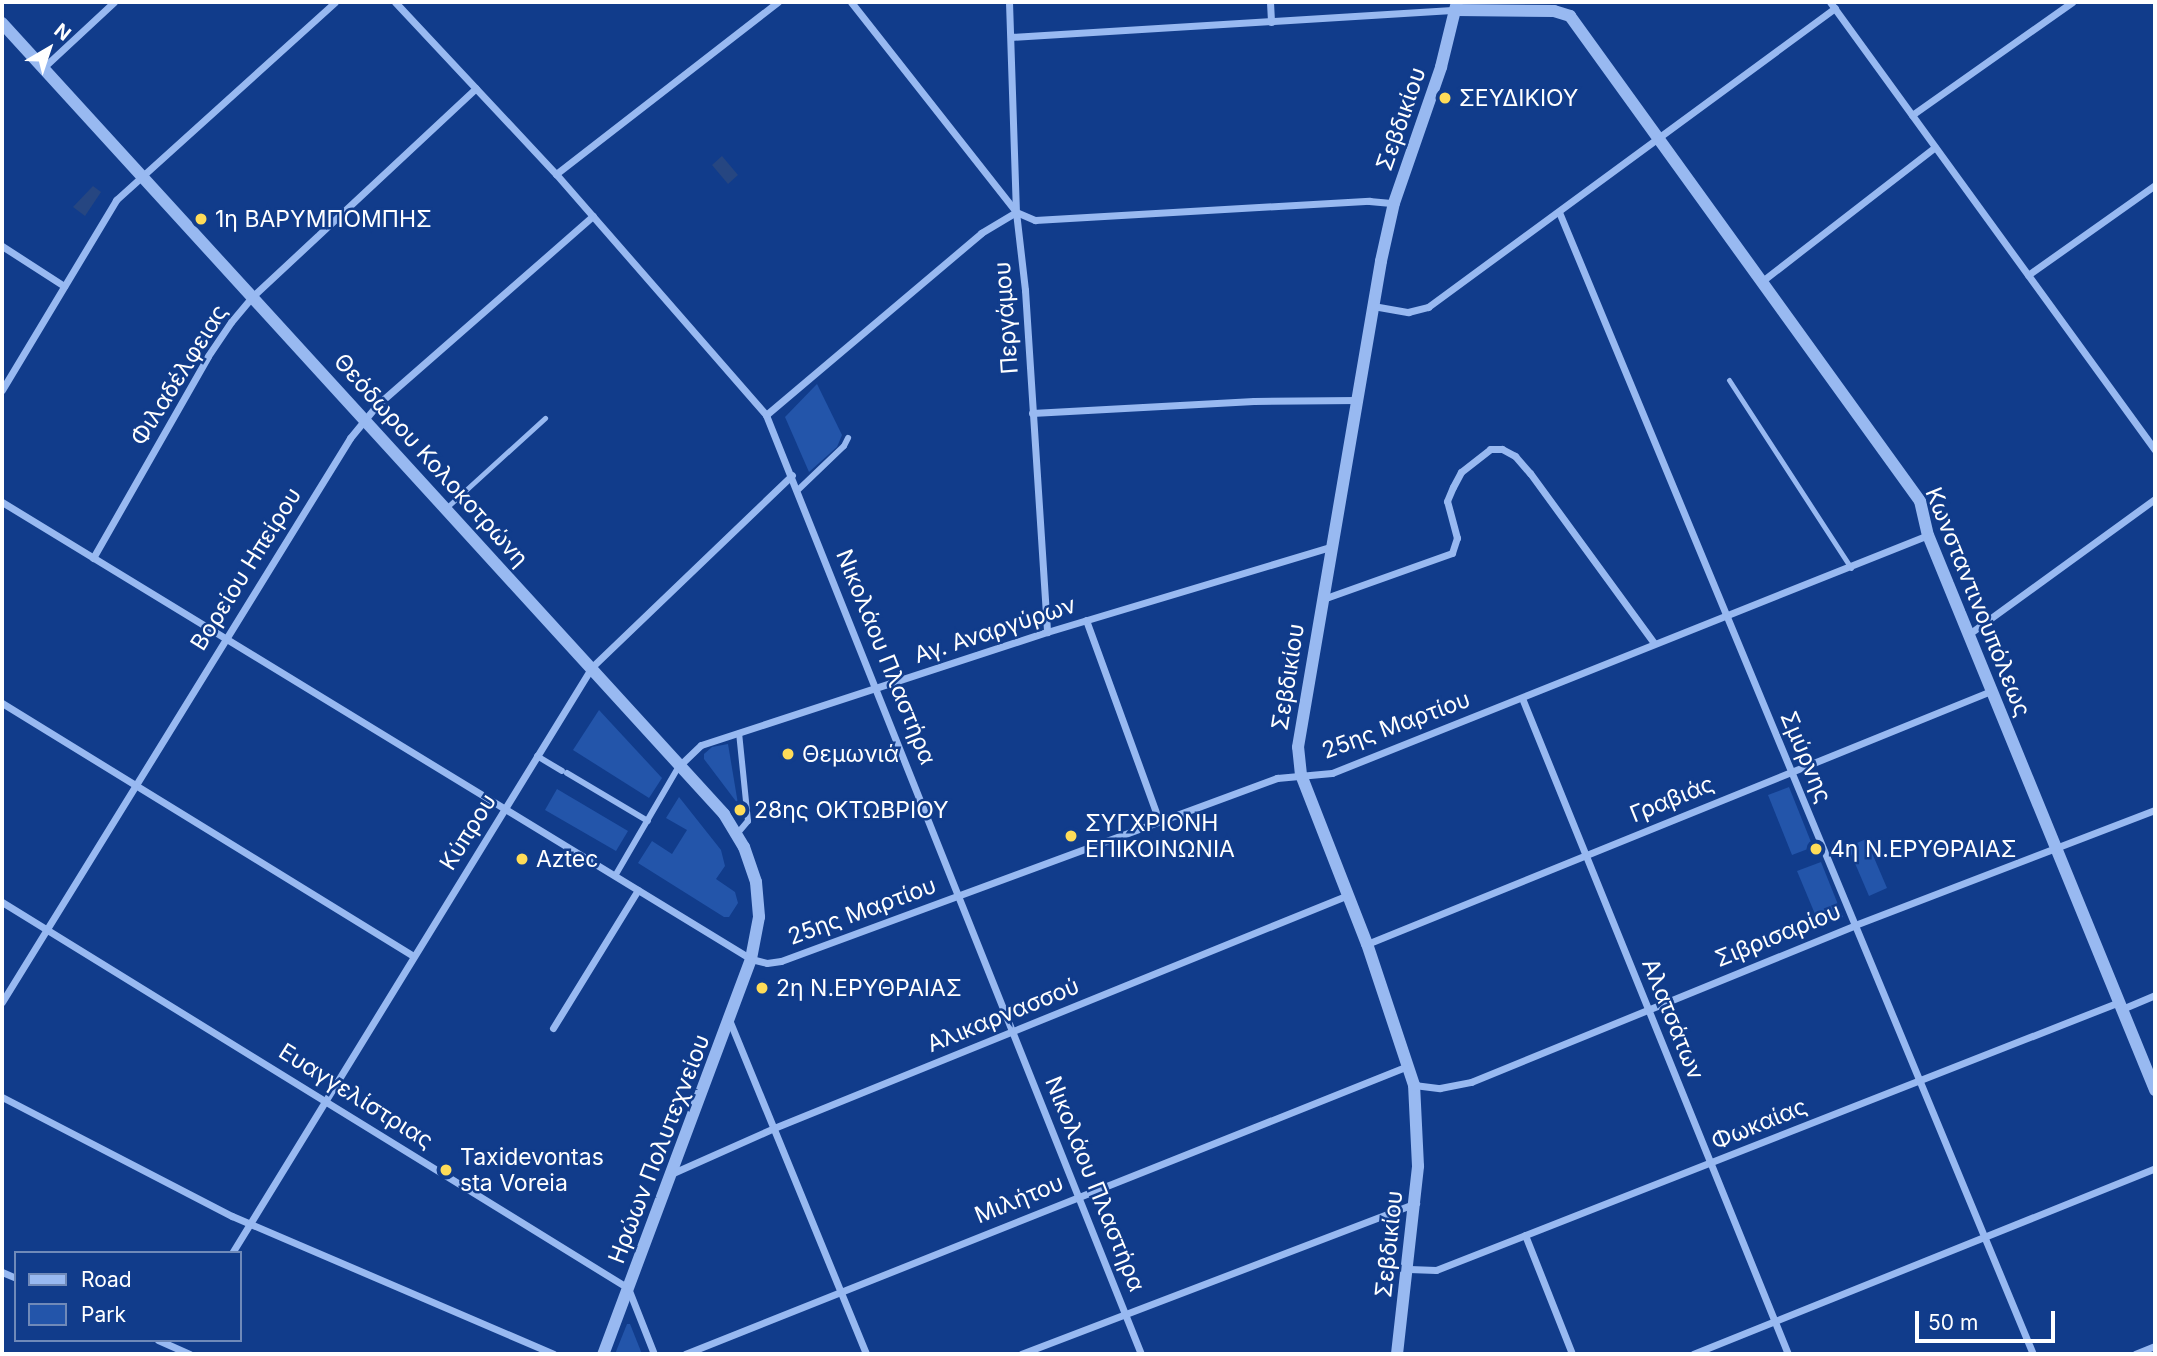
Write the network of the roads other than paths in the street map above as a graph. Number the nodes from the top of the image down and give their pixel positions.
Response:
1 (114, 2) edge
2 (335, 2) edge
3 (395, 2) edge
4 (778, 2) edge
5 (851, 2) edge
6 (1009, 2) edge
7 (1270, 2) edge
8 (2072, 2) edge
9 (1832, 5) edge
10 (1456, 6) edge
11 (1271, 22) junction
12 (2, 23) edge
13 (1012, 37) junction
14 (43, 68) junction
15 (476, 88) junction
16 (1912, 115) junction
17 (1657, 140) junction
18 (1935, 147) junction
19 (556, 174) junction
20 (141, 176) junction
21 (2155, 184) edge
22 (1394, 203) junction
23 (1016, 212) junction
24 (1559, 212) junction
25 (593, 216) junction
26 (2, 246) edge
27 (2028, 275) junction
28 (1760, 282) junction
29 (64, 286) junction
30 (252, 297) junction
31 (1373, 306) junction
32 (1730, 380) dead end
33 (2, 390) edge
34 (1357, 400) junction
35 (1032, 414) junction
36 (766, 415) junction
37 (545, 418) dead end
38 (364, 419) junction
39 (848, 438) dead end
40 (2155, 450) edge
41 (792, 475) junction
42 (799, 489) junction
43 (2155, 499) edge
44 (2, 502) edge
45 (446, 508) junction
46 (1928, 535) junction
47 (1331, 547) junction
48 (93, 558) junction
49 (1851, 568) junction
50 (1322, 599) junction
51 (1726, 614) junction
52 (1086, 620) junction
53 (1047, 632) junction
54 (1969, 634) junction
55 (226, 639) junction
56 (1654, 643) junction
57 (592, 667) junction
58 (877, 689) junction
59 (1992, 691) junction
60 (1522, 698) junction
61 (2, 703) edge
62 (739, 733) junction
63 (537, 756) junction
64 (680, 766) junction
65 (1791, 771) junction
66 (1301, 775) junction
67 (136, 785) junction
68 (505, 809) junction
69 (2155, 810) edge
70 (648, 821) junction
71 (1159, 821) junction
72 (737, 834) junction
73 (2055, 847) junction
74 (1586, 855) junction
75 (615, 876) junction
76 (638, 890) junction
77 (1348, 895) junction
78 (961, 896) junction
79 (2, 902) edge
80 (1855, 925) junction
81 (46, 929) junction
82 (1367, 944) junction
83 (414, 956) junction
84 (751, 959) junction
85 (2155, 995) edge
86 (2, 1002) edge
87 (2120, 1005) junction
88 (1648, 1009) junction
89 (730, 1022) junction
90 (553, 1028) dead end
91 (1014, 1032) junction
92 (1408, 1066) junction
93 (1920, 1081) junction
94 (1414, 1085) junction
95 (2155, 1090) edge
96 (2, 1097) edge
97 (326, 1100) junction
98 (774, 1128) junction
99 (1711, 1164) junction
100 (2155, 1168) edge
101 (673, 1173) junction
102 (1080, 1196) junction
103 (1416, 1203) junction
104 (250, 1222) junction
105 (1525, 1235) junction
106 (1984, 1237) junction
107 (233, 1251) edge
108 (1409, 1269) junction
109 (628, 1289) junction
110 (839, 1292) junction
111 (1125, 1312) junction
112 (1774, 1321) junction
113 (177, 1344) edge
114 (2155, 1346) edge
115 (190, 1354) edge
116 (554, 1354) edge
117 (603, 1354) edge
118 (654, 1354) edge
119 (685, 1354) edge
120 (866, 1354) edge
121 (1021, 1354) edge
122 (1141, 1354) edge
123 (1397, 1354) edge
124 (1572, 1354) edge
125 (1693, 1354) edge
126 (1788, 1354) edge
127 (2033, 1354) edge
128 (2135, 1354) edge

1 - 14 street
2 - 20 street
3 - 15 street
4 - 19 street
5 - 23 street
6 - 13 street, Περγάμου
7 - 11 street
8 - 16 street
9 - 16 street
9 - 17 street
10 - 11 street
10 - 17 street, Κωνσταντινουπόλεως
10 - 22 street, Σεβδικίου
11 - 13 street
12 - 14 street, Θεόδωρου Κολοκοτρώνη
13 - 23 street, Περγάμου
14 - 20 street, Θεόδωρου Κολοκοτρώνη
15 - 19 street
15 - 30 street, Φιλαδέλφειας
16 - 18 street
17 - 24 street
17 - 28 street, Κωνσταντινουπόλεως
18 - 27 street
18 - 28 street
19 - 25 street, Νικολάου Πλαστήρα
20 - 29 street
20 - 30 street, Θεόδωρου Κολοκοτρώνη
21 - 27 street
22 - 23 street
22 - 31 street, Σεβδικίου
23 - 35 street, Περγάμου
23 - 36 street
24 - 31 street
24 - 51 street, Σμύρνης
25 - 36 street, Νικολάου Πλαστήρα
25 - 38 street, Βορείου Ηπείρου
26 - 29 street
27 - 40 street
28 - 46 street, Κωνσταντινουπόλεως
29 - 33 street
30 - 38 street, Θεόδωρου Κολοκοτρώνη
30 - 48 street, Φιλαδέλφειας
31 - 34 street, Σεβδικίου
32 - 49 lane
34 - 35 street
34 - 47 street, Σεβδικίου
35 - 53 street, Περγάμου
36 - 41 street, Νικολάου Πλαστήρα
37 - 45 lane
38 - 45 street, Θεόδωρου Κολοκοτρώνη
38 - 55 street, Βορείου Ηπείρου
39 - 42 street
41 - 42 street, Νικολάου Πλαστήρα
41 - 57 street, Κύπρου
42 - 58 street, Νικολάου Πλαστήρα
43 - 54 street
44 - 48 street
45 - 57 street, Θεόδωρου Κολοκοτρώνη
46 - 49 street, 25ης Μαρτίου
46 - 54 street, Κωνσταντινουπόλεως
47 - 50 street, Σεβδικίου
47 - 52 street, Αγ. Αναργύρων
48 - 55 street
49 - 51 street, 25ης Μαρτίου
50 - 56 street
50 - 66 street, Σεβδικίου
51 - 56 street, 25ης Μαρτίου
51 - 65 street, Σμύρνης
52 - 53 street, Αγ. Αναργύρων
52 - 71 street
53 - 58 street, Αγ. Αναργύρων
54 - 59 street, Κωνσταντινουπόλεως
55 - 67 street, Βορείου Ηπείρου
55 - 68 street
56 - 60 street, 25ης Μαρτίου
57 - 63 street, Κύπρου
57 - 64 street, Θεόδωρου Κολοκοτρώνη
58 - 62 street, Αγ. Αναργύρων
58 - 78 street, Νικολάου Πλαστήρα
59 - 65 street, Γραβιάς
59 - 73 street, Κωνσταντινουπόλεως
60 - 66 street, 25ης Μαρτίου
60 - 74 street, Αλατσάτων
61 - 67 street
62 - 64 street, Αγ. Αναργύρων
62 - 72 street
63 - 68 street, Κύπρου
63 - 70 street
64 - 70 street
64 - 72 street, Θεόδωρου Κολοκοτρώνη
65 - 74 street, Γραβιάς
65 - 80 street, Σμύρνης
66 - 71 street, 25ης Μαρτίου
66 - 77 street, Σεβδικίου
67 - 81 street, Βορείου Ηπείρου
67 - 83 street
68 - 75 street
68 - 83 street, Κύπρου
69 - 73 street, Σιβρισαρίου
70 - 75 street
71 - 78 street, 25ης Μαρτίου
72 - 84 street, Θεόδωρου Κολοκοτρώνη
73 - 80 street, Σιβρισαρίου
73 - 87 street, Κωνσταντινουπόλεως
74 - 82 street, Γραβιάς
74 - 88 street, Αλατσάτων
75 - 76 street
76 - 84 street
76 - 90 street
77 - 82 street, Σεβδικίου
77 - 91 street, Αλικαρνασσού
78 - 84 street, 25ης Μαρτίου
78 - 91 street, Νικολάου Πλαστήρα
79 - 81 street, Ευαγγελίστριας
80 - 88 street, Σιβρισαρίου
80 - 93 street, Σμύρνης
81 - 86 street, Βορείου Ηπείρου
81 - 97 street, Ευαγγελίστριας
82 - 92 street, Σεβδικίου
83 - 97 street, Κύπρου
84 - 89 street, Ηρώων Πολυτεχνείου
85 - 87 street, Φωκαίας
87 - 93 street, Φωκαίας
87 - 95 street, Κωνσταντινουπόλεως
88 - 94 street, Σιβρισαρίου
88 - 99 street, Αλατσάτων
89 - 98 street
89 - 101 street, Ηρώων Πολυτεχνείου
91 - 98 street, Αλικαρνασσού
91 - 102 street, Νικολάου Πλαστήρα
92 - 94 street, Σεβδικίου
92 - 102 street, Μιλήτου
93 - 99 street, Φωκαίας
93 - 106 street, Σμύρνης
94 - 103 street, Σεβδικίου
96 - 104 street
97 - 104 street, Κύπρου
97 - 109 street, Ευαγγελίστριας
98 - 101 street, Αλικαρνασσού
98 - 110 street
99 - 105 street, Φωκαίας
99 - 112 street, Αλατσάτων
100 - 106 street
101 - 109 street, Ηρώων Πολυτεχνείου
102 - 110 street, Μιλήτου
102 - 111 street, Νικολάου Πλαστήρα
103 - 108 street, Σεβδικίου
103 - 111 street
104 - 107 street, Κύπρου
104 - 116 street
105 - 108 street, Φωκαίας
105 - 124 street
106 - 112 street
106 - 127 street, Σμύρνης
108 - 123 street, Σεβδικίου
109 - 117 street, Ηρώων Πολυτεχνείου
109 - 118 street
110 - 119 street, Μιλήτου
110 - 120 street
111 - 121 street
111 - 122 street, Νικολάου Πλαστήρα
112 - 125 street
112 - 126 street, Αλατσάτων
113 - 115 street
114 - 128 street

